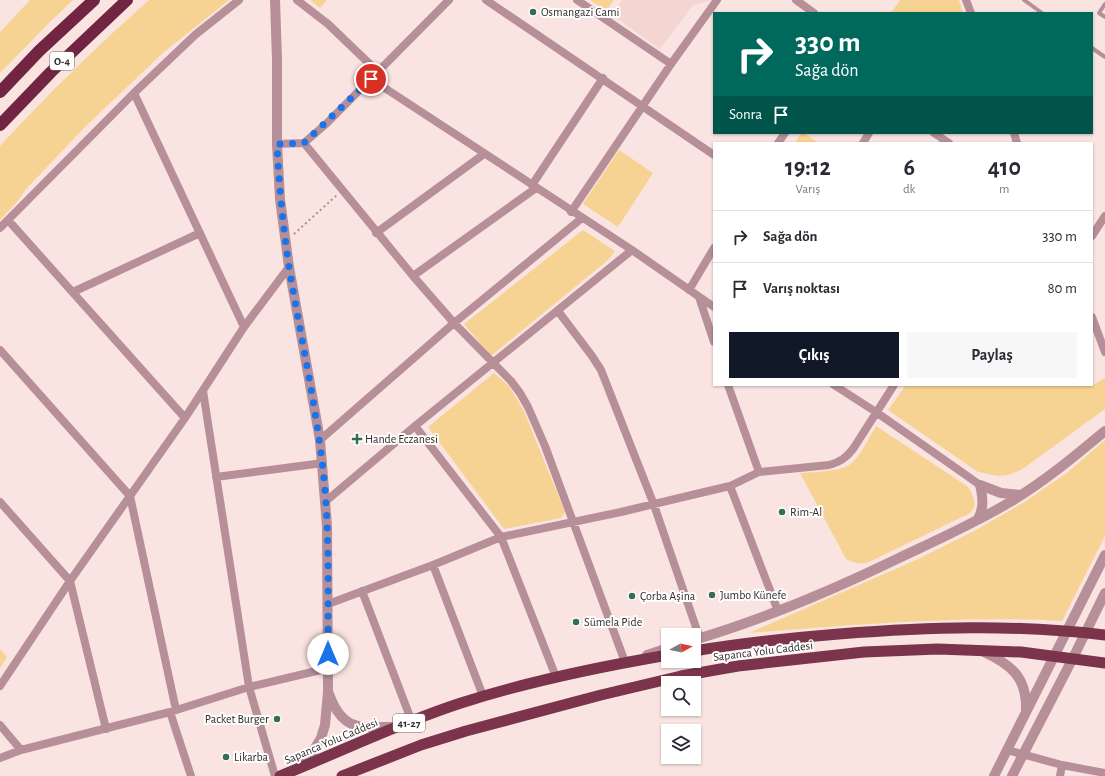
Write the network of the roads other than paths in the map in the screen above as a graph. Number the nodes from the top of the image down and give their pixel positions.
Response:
1 (94, 0) edge
2 (127, 0) edge
3 (239, 0) edge
4 (275, 0) edge
5 (297, 0) edge
6 (449, 0) edge
7 (486, 0) edge
8 (577, 0) edge
9 (717, 0) edge
10 (796, 0) edge
11 (966, 0) edge
12 (1024, 0) edge
13 (1105, 4) edge
14 (813, 12) edge
15 (971, 12) edge
16 (1041, 12) edge
17 (1105, 17) edge
18 (1093, 49) edge
19 (1105, 57) edge
20 (671, 64) junction
21 (378, 72) junction
22 (603, 78) junction
23 (371, 79) junction
24 (0, 92) edge
25 (134, 93) junction
26 (642, 106) junction
27 (0, 125) edge
28 (935, 134) edge
29 (947, 142) edge
30 (304, 143) junction
31 (277, 144) junction
32 (484, 154) junction
33 (713, 154) edge
34 (534, 187) junction
35 (572, 212) junction
36 (1105, 216) edge
37 (582, 218) junction
38 (8, 220) junction
39 (0, 228) edge
40 (200, 233) junction
41 (376, 233) junction
42 (1093, 234) edge
43 (632, 250) junction
44 (713, 250) edge
45 (289, 267) junction
46 (413, 276) junction
47 (689, 290) junction
48 (73, 292) junction
49 (699, 297) junction
50 (713, 306) edge
51 (558, 311) junction
52 (1093, 320) edge
53 (454, 323) junction
54 (244, 327) junction
55 (713, 339) edge
56 (0, 350) edge
57 (1105, 352) edge
58 (493, 364) junction
59 (836, 386) edge
60 (893, 386) edge
61 (731, 387) edge
62 (203, 390) junction
63 (876, 412) junction
64 (185, 418) junction
65 (415, 426) junction
66 (1105, 431) edge
67 (320, 440) junction
68 (323, 463) junction
69 (759, 472) junction
70 (216, 477) junction
71 (980, 485) junction
72 (730, 486) junction
73 (1021, 495) junction
74 (130, 496) junction
75 (326, 501) junction
76 (0, 502) edge
77 (654, 505) junction
78 (978, 520) junction
79 (573, 522) junction
80 (501, 537) junction
81 (1105, 555) edge
82 (433, 565) junction
83 (70, 581) junction
84 (362, 591) junction
85 (1105, 593) edge
86 (328, 604) junction
87 (778, 611) junction
88 (693, 628) edge
89 (1067, 630) junction
90 (1085, 632) junction
91 (1105, 635) edge
92 (701, 638) edge
93 (661, 650) edge
94 (701, 650) edge
95 (978, 650) junction
96 (1054, 655) junction
97 (661, 656) edge
98 (1073, 658) junction
99 (625, 662) junction
100 (1105, 663) edge
101 (328, 668) junction
102 (597, 668) junction
103 (556, 677) junction
104 (0, 686) edge
105 (249, 687) junction
106 (328, 692) junction
107 (483, 696) junction
108 (173, 711) junction
109 (1026, 713) junction
110 (412, 722) junction
111 (0, 724) edge
112 (398, 727) junction
113 (106, 728) junction
114 (21, 750) junction
115 (1007, 750) junction
116 (1022, 755) junction
117 (0, 758) edge
118 (1062, 765) junction
119 (296, 769) junction
120 (1105, 773) edge
121 (191, 776) edge
122 (275, 776) edge
123 (280, 776) edge
124 (342, 776) edge
125 (994, 776) edge
126 (1012, 776) edge
127 (1060, 776) edge

1 - 24 highway, O-4
2 - 27 highway, O-4
3 - 25 street
4 - 31 street
5 - 21 street
6 - 21 street
7 - 22 street
8 - 20 street
9 - 20 street
10 - 14 street
11 - 15 street
12 - 16 lane
13 - 17 lane
18 - 19 lane
20 - 26 street
21 - 23 street
22 - 26 street
22 - 34 street
23 - 30 street
23 - 32 street
25 - 38 street
25 - 40 street
26 - 33 street
26 - 35 street
28 - 29 street
30 - 31 street
30 - 41 street
31 - 45 street
32 - 34 street
32 - 41 street
34 - 35 street
34 - 46 street
35 - 37 street
36 - 42 street
37 - 43 street
37 - 53 street
38 - 39 street
38 - 48 street
40 - 48 street
40 - 54 street
41 - 46 street
43 - 47 street
43 - 51 street
44 - 47 street
45 - 54 street
45 - 67 street
46 - 53 street
47 - 49 street
48 - 64 street
49 - 50 street
49 - 55 street
51 - 58 street
51 - 77 street
52 - 57 street
53 - 58 street
53 - 67 street
54 - 62 street
56 - 74 street
58 - 65 street
58 - 79 street
59 - 63 street
60 - 63 street
61 - 69 street
62 - 64 street
62 - 70 street
63 - 69 street
63 - 71 street
64 - 74 street
65 - 75 street
65 - 80 street
66 - 73 street
67 - 68 street
68 - 70 street
68 - 75 street
69 - 72 street
70 - 105 street
71 - 73 street
71 - 78 street
72 - 77 street
72 - 87 street
73 - 78 street
74 - 83 street
74 - 108 street
75 - 86 street
76 - 83 street
77 - 79 street
77 - 88 street
78 - 87 street
79 - 80 street
79 - 99 street
80 - 82 street
80 - 103 street
81 - 89 street
82 - 84 street
82 - 107 street
83 - 104 street
83 - 113 street
84 - 86 street
84 - 110 street
85 - 90 street
86 - 101 street
87 - 92 street
89 - 90 highway, Sapanca Yolu Caddesi
89 - 94 highway, Sapanca Yolu Caddesi
89 - 96 street
90 - 91 highway, Sapanca Yolu Caddesi
90 - 98 street
93 - 99 street
95 - 96 highway, Sapanca Yolu Caddesi
95 - 109 street
95 - 124 highway, Sapanca Yolu Caddesi
96 - 98 highway, Sapanca Yolu Caddesi
96 - 109 street
97 - 102 highway, Sapanca Yolu Caddesi
98 - 100 highway, Sapanca Yolu Caddesi
98 - 116 street
99 - 102 street
101 - 105 street
101 - 106 street
102 - 103 highway, Sapanca Yolu Caddesi
103 - 107 highway, Sapanca Yolu Caddesi / 41-27
105 - 108 street
105 - 122 street
106 - 112 street
106 - 119 street
107 - 110 highway, Sapanca Yolu Caddesi / 41-27
108 - 113 street
108 - 121 street
109 - 115 street
110 - 112 highway, Sapanca Yolu Caddesi / 41-27
111 - 114 street
112 - 119 highway, Sapanca Yolu Caddesi / 41-27
113 - 114 street
114 - 117 street
115 - 116 street
115 - 125 street
116 - 118 street
116 - 126 street
118 - 120 street
118 - 127 street
119 - 123 highway, Sapanca Yolu Caddesi / 41-27

